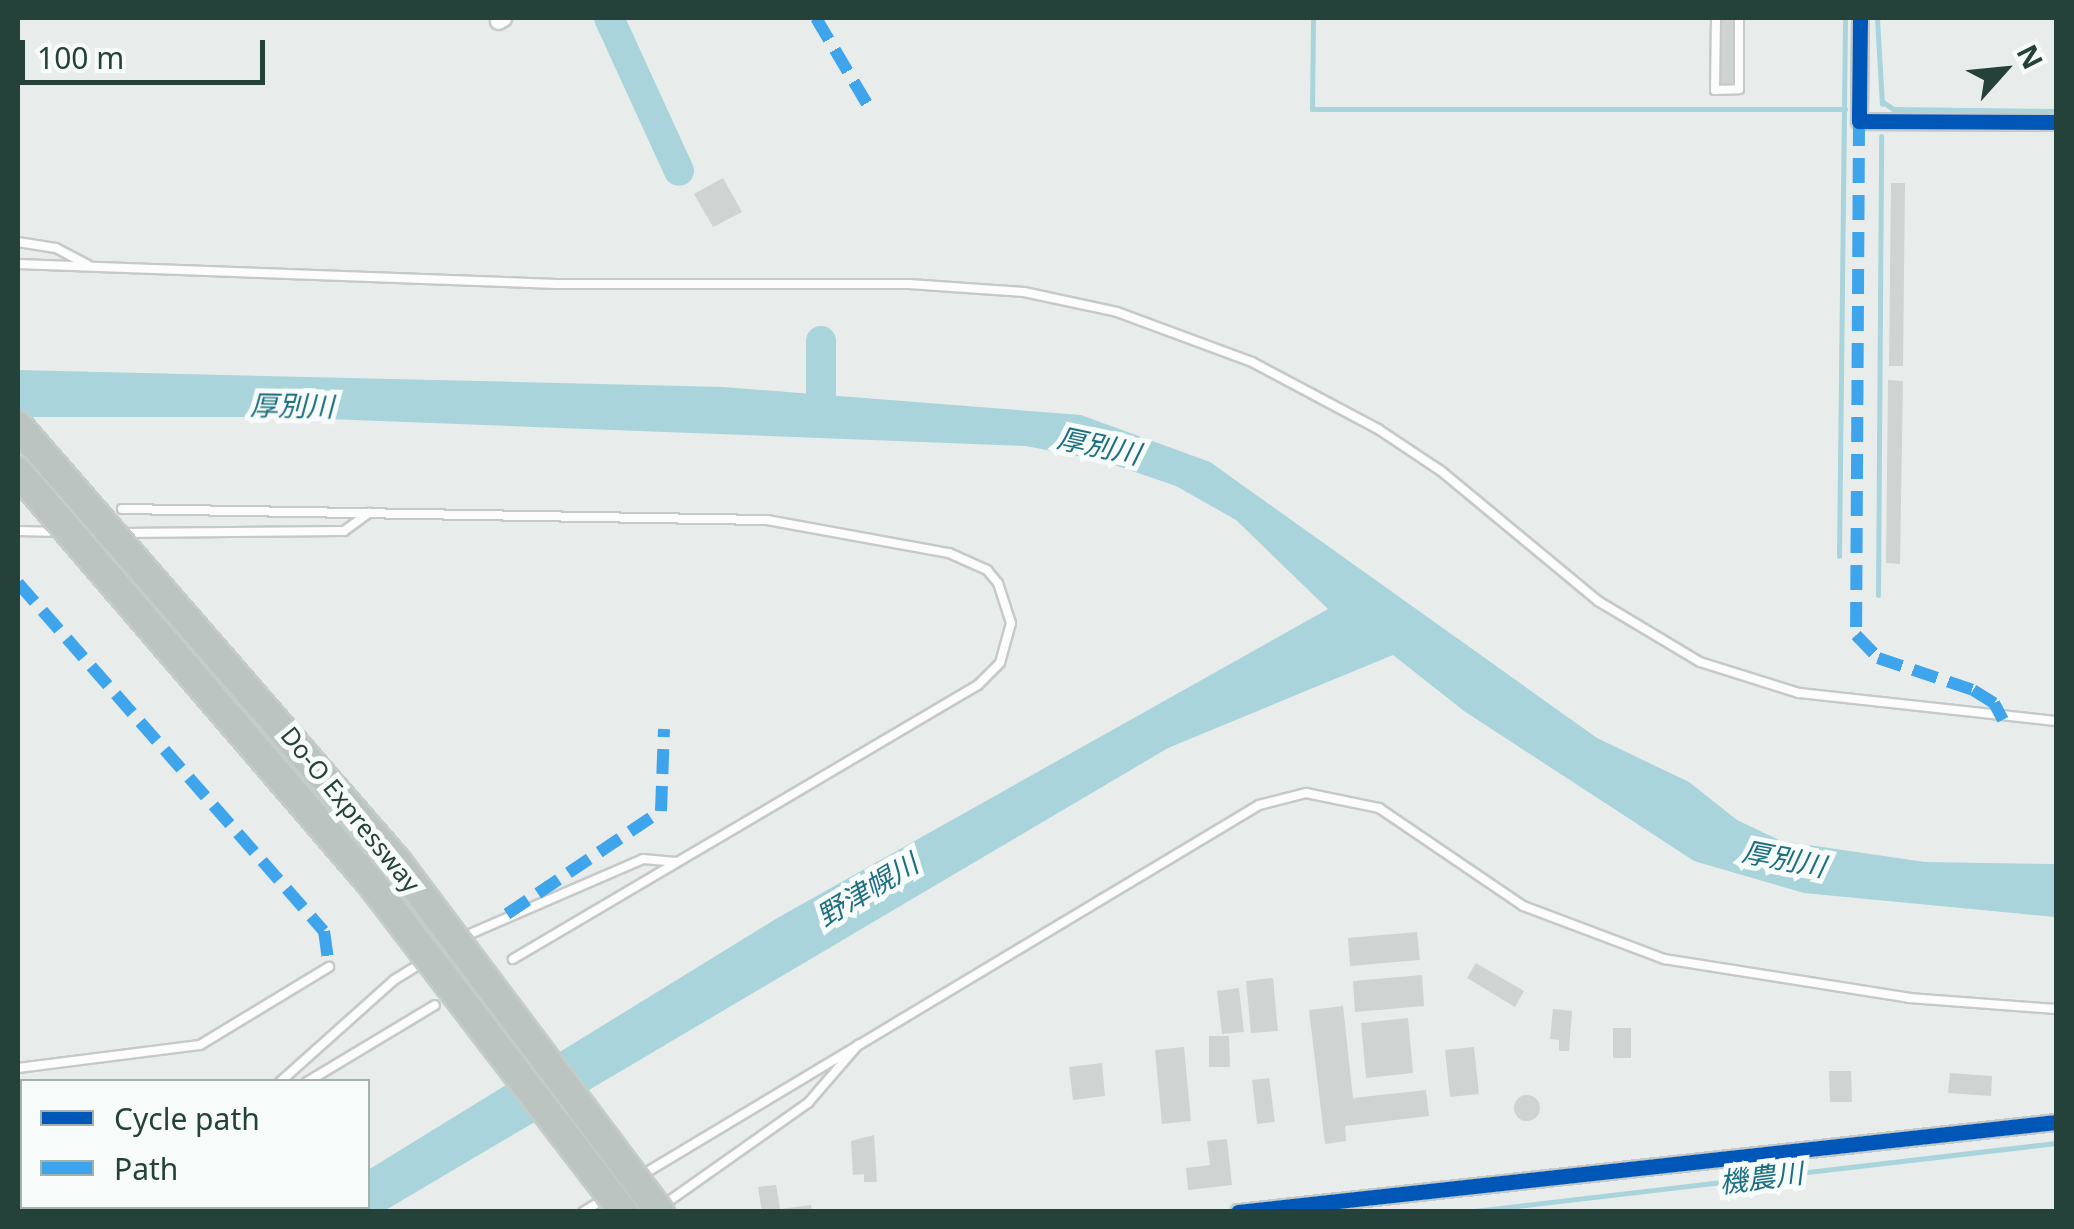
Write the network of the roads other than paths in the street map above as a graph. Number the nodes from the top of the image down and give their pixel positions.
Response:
1 (1716, 18) edge
2 (1738, 18) edge
3 (1860, 18) edge
4 (2056, 122) edge
5 (18, 242) edge
6 (18, 264) edge
7 (90, 266) junction
8 (18, 426) edge
9 (18, 472) edge
10 (122, 509) dead end
11 (369, 514) junction
12 (18, 532) edge
13 (81, 532) dead end
14 (100, 532) dead end
15 (2056, 721) edge
16 (676, 862) junction
17 (513, 959) dead end
18 (329, 966) dead end
19 (435, 1005) dead end
20 (2056, 1009) edge
21 (860, 1041) junction
22 (18, 1068) edge
23 (283, 1079) edge
24 (311, 1079) edge
25 (2056, 1122) edge
26 (583, 1212) edge
27 (624, 1212) edge
28 (657, 1212) edge
29 (1238, 1212) edge

1 - 2 lane
3 - 4 street
5 - 7 lane
6 - 7 lane
7 - 15 lane
8 - 28 highway, Do-O Expressway, bridge
9 - 27 highway, Do-O Expressway, bridge
10 - 11 lane
11 - 14 lane
11 - 16 lane
12 - 13 lane
16 - 17 lane
16 - 23 lane
18 - 22 lane
19 - 24 lane
20 - 21 lane
21 - 26 lane
21 - 28 lane
25 - 29 street

